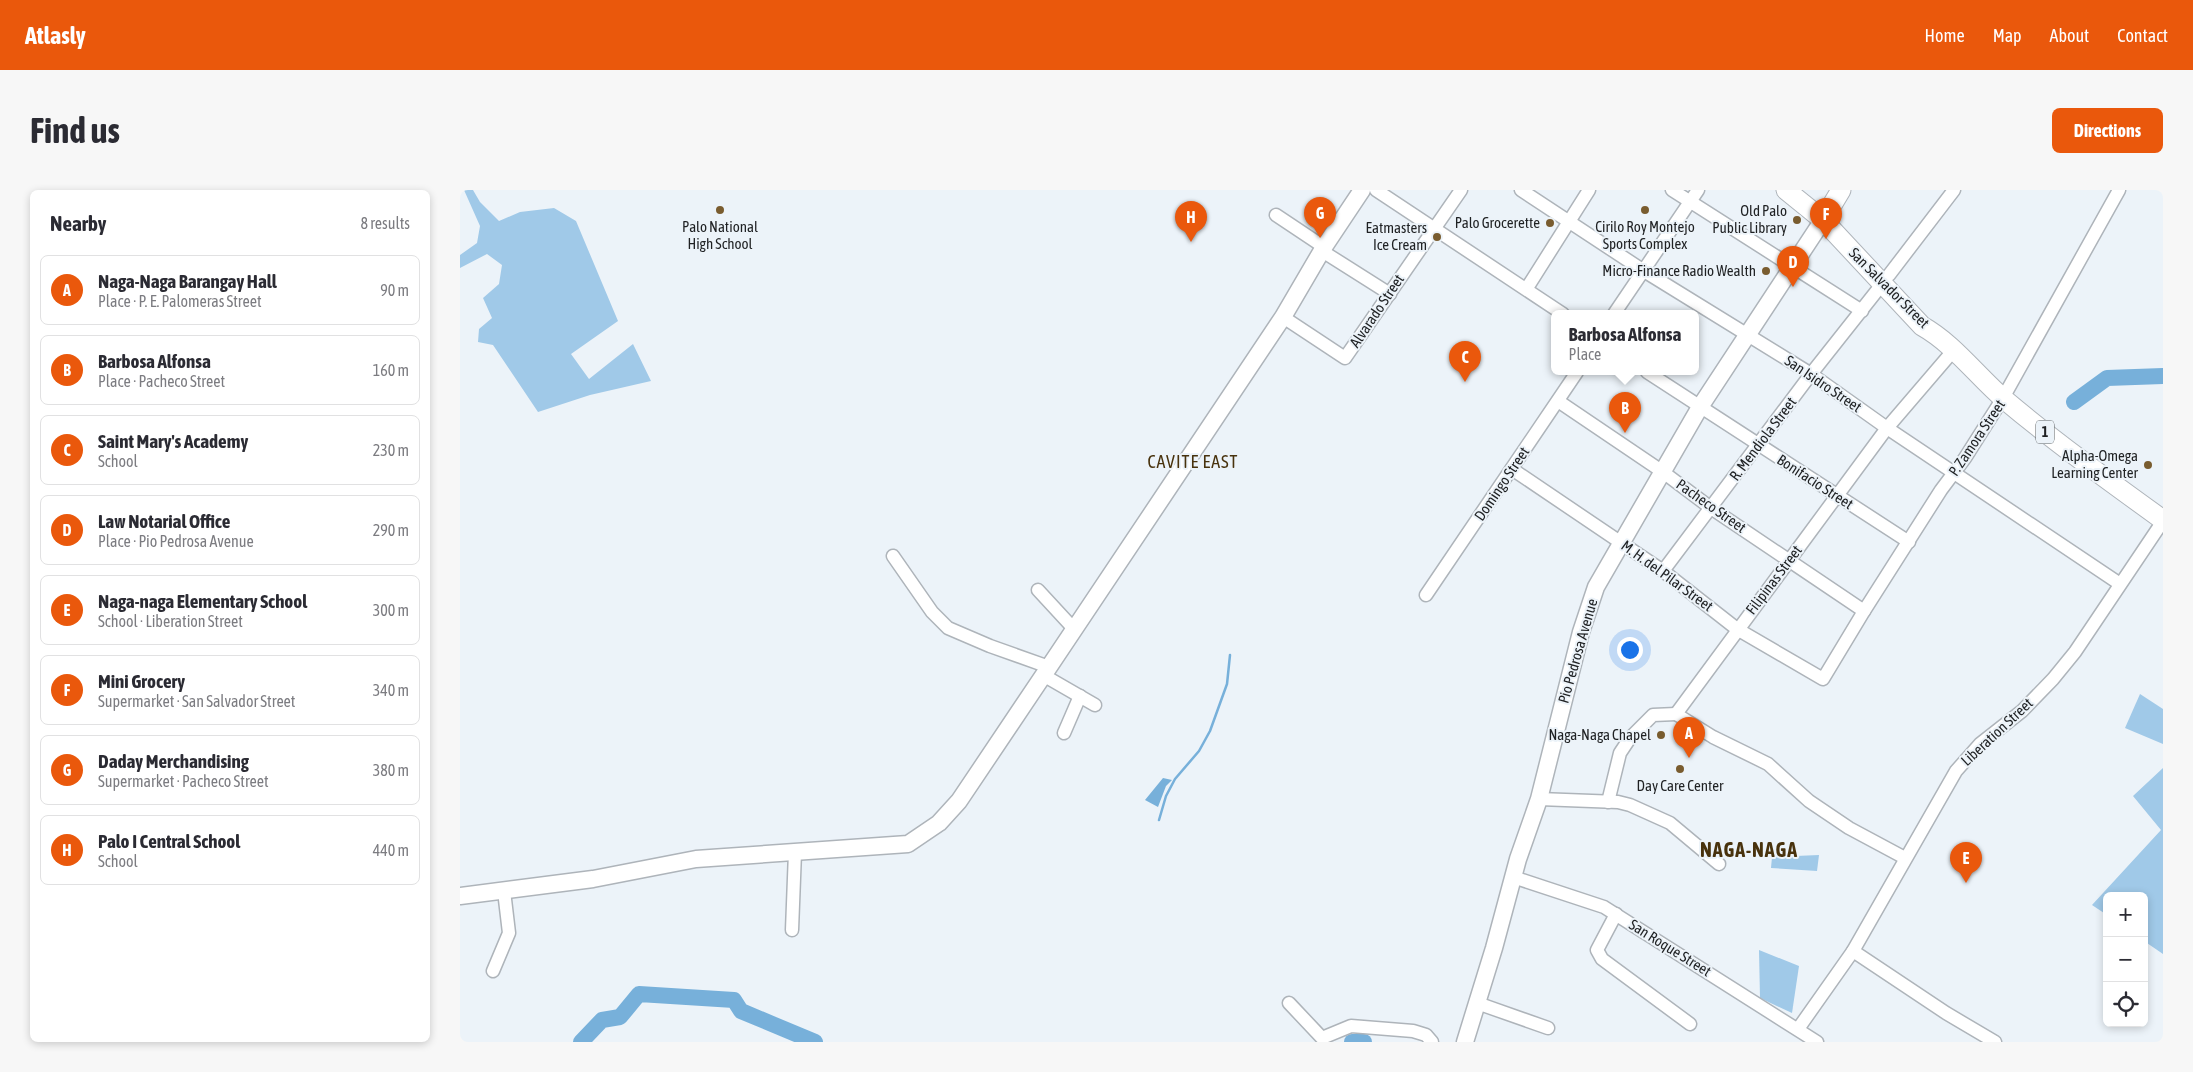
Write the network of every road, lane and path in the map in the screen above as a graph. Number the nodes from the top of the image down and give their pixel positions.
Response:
1 (1362, 190) edge
2 (1376, 190) edge
3 (1460, 190) edge
4 (1521, 190) edge
5 (1589, 190) edge
6 (1672, 190) edge
7 (1698, 190) edge
8 (1786, 190) edge
9 (1842, 190) edge
10 (1954, 190) edge
11 (2119, 190) edge
12 (1690, 201) junction
13 (1818, 204) edge
14 (1276, 216) dead end
15 (1569, 220) junction
16 (1435, 228) junction
17 (1323, 249) junction
18 (1792, 267) junction
19 (1644, 271) junction
20 (1886, 279) junction
21 (1526, 288) junction
22 (1390, 294) junction
23 (1557, 310) edge
24 (1617, 310) edge
25 (1862, 311) junction
26 (1283, 316) junction
27 (1746, 335) junction
28 (1953, 351) junction
29 (1811, 374) junction
30 (1574, 375) edge
31 (1652, 375) edge
32 (2003, 398) junction
33 (1558, 401) junction
34 (1700, 407) junction
35 (1887, 428) junction
36 (1760, 445) junction
37 (1512, 470) junction
38 (1663, 472) junction
39 (1954, 473) junction
40 (1836, 496) junction
41 (1711, 508) junction
42 (2163, 520) edge
43 (1909, 542) junction
44 (1621, 543) junction
45 (893, 556) dead end
46 (1789, 560) junction
47 (1663, 571) junction
48 (2120, 584) junction
49 (1038, 590) dead end
50 (1426, 595) dead end
51 (1864, 611) junction
52 (1074, 629) junction
53 (1738, 629) junction
54 (1046, 671) junction
55 (1823, 679) joint
56 (1080, 696) junction
57 (1095, 705) dead end
58 (1676, 714) junction
59 (1064, 733) dead end
60 (1539, 798) junction
61 (1608, 802) junction
62 (796, 852) junction
63 (1905, 858) junction
64 (1719, 864) dead end
65 (1513, 876) junction
66 (504, 891) junction
67 (460, 896) edge
68 (1616, 914) junction
69 (792, 930) dead end
70 (1853, 951) junction
71 (493, 971) dead end
72 (1478, 1002) junction
73 (1289, 1003) dead end
74 (1690, 1024) dead end
75 (1548, 1028) dead end
76 (1798, 1029) junction
77 (1432, 1042) edge
78 (1465, 1042) edge
79 (1817, 1042) edge
80 (1994, 1042) edge

1 - 17 main road
2 - 16 street
3 - 16 street, Alvarado Street
4 - 15 street, San Isidro Street
5 - 15 street
6 - 12 street
7 - 12 street
8 - 13 highway, San Salvador Street
9 - 13 highway
10 - 20 street, R. Mendiola Street
11 - 32 street, P. Zamora Street
12 - 18 street
12 - 19 street
13 - 18 main road, Pio Pedrosa Avenue
13 - 20 highway, San Salvador Street / 1
14 - 17 street
15 - 19 street, San Isidro Street
15 - 21 street
16 - 21 street
16 - 22 street, Alvarado Street
17 - 22 street
17 - 26 main road
18 - 25 street
18 - 27 main road, Pio Pedrosa Avenue
19 - 24 street
19 - 27 street, San Isidro Street
20 - 25 street, R. Mendiola Street
20 - 28 highway, San Salvador Street / 1
21 - 23 street
22 - 26 street, Alvarado Street
25 - 29 street, R. Mendiola Street
26 - 52 main road
27 - 29 street, San Isidro Street
27 - 34 main road, Pio Pedrosa Avenue
28 - 32 highway, San Salvador Street / 1
28 - 35 street, Filipinas Street
29 - 35 street, San Isidro Street
29 - 36 street, R. Mendiola Street
30 - 33 street, Domingo Street
31 - 34 street, Bonifacio Street
32 - 39 street, P. Zamora Street
32 - 42 highway, San Salvador Street / 1
33 - 37 street, Domingo Street
33 - 38 street, Pacheco Street
34 - 36 street, Bonifacio Street
34 - 38 main road, Pio Pedrosa Avenue
35 - 39 street, San Isidro Street
35 - 40 street, Filipinas Street
36 - 40 street, Bonifacio Street
36 - 41 street, R. Mendiola Street
37 - 44 street, M. H. del Pilar Street
37 - 50 street, Domingo Street
38 - 41 street, Pacheco Street
38 - 44 main road, Pio Pedrosa Avenue
39 - 43 street, P. Zamora Street
39 - 48 street, San Isidro Street
40 - 43 street, Bonifacio Street
40 - 46 street, Filipinas Street
41 - 46 street, Pacheco Street
41 - 47 street, R. Mendiola Street
42 - 48 street, Liberation Street
43 - 51 street, P. Zamora Street
44 - 47 street, M. H. del Pilar Street
44 - 60 main road, Pio Pedrosa Avenue
45 - 54 street
46 - 51 street, Pacheco Street
46 - 53 street, Filipinas Street
47 - 53 street, M. H. del Pilar Street
48 - 63 street, Liberation Street
49 - 52 street
51 - 55 street, P. Zamora Street
52 - 54 main road
53 - 55 street, M. H. del Pilar Street
53 - 58 street, Filipinas Street
54 - 56 street
54 - 62 main road
56 - 57 street
56 - 59 street
58 - 61 street
58 - 63 street
60 - 61 street
60 - 65 main road, Pio Pedrosa Avenue
61 - 64 street
62 - 66 main road
62 - 69 street
63 - 70 street, Liberation Street
65 - 68 street, San Roque Street
65 - 72 main road, Pio Pedrosa Avenue
66 - 67 main road
66 - 71 street
68 - 74 street
68 - 76 street, San Roque Street
70 - 76 street, Liberation Street
70 - 80 street
72 - 75 street
72 - 78 main road, Pio Pedrosa Avenue
73 - 77 street
76 - 79 street, San Roque Street

